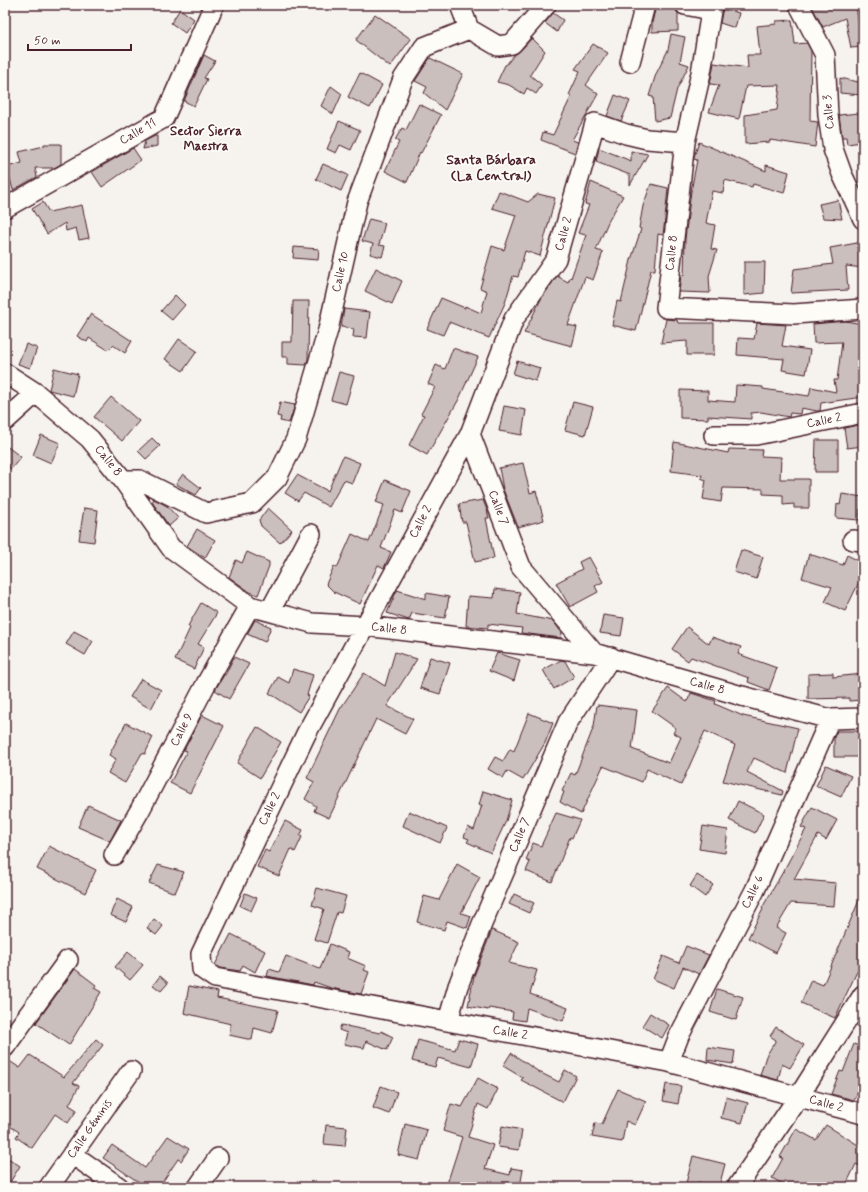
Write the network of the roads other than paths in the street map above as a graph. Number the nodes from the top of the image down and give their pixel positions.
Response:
1 (214, 5) edge
2 (460, 5) edge
3 (546, 5) edge
4 (645, 5) edge
5 (685, 5) edge
6 (799, 5) edge
7 (712, 7) edge
8 (469, 29) junction
9 (630, 62) dead end
10 (685, 142) junction
11 (5, 208) edge
12 (863, 219) edge
13 (863, 309) edge
14 (5, 373) edge
15 (36, 393) junction
16 (863, 413) edge
17 (5, 421) edge
18 (470, 434) junction
19 (714, 435) dead end
20 (122, 480) junction
21 (311, 534) dead end
22 (250, 606) junction
23 (270, 612) junction
24 (365, 626) junction
25 (602, 655) junction
26 (863, 718) edge
27 (830, 719) junction
28 (114, 855) dead end
29 (68, 960) dead end
30 (863, 995) edge
31 (448, 1022) junction
32 (5, 1047) edge
33 (669, 1062) junction
34 (131, 1071) dead end
35 (799, 1096) junction
36 (863, 1114) edge
37 (72, 1154) junction
38 (218, 1158) dead end
39 (49, 1187) edge
40 (119, 1187) edge
41 (198, 1187) edge
42 (738, 1187) edge

1 - 11 street, Calle 11
2 - 8 street
3 - 8 street
4 - 9 street
5 - 7 street
6 - 12 street, Calle 3
7 - 10 street, Calle 8
8 - 20 street, Calle 10
10 - 13 street, Calle 8
10 - 18 street, Calle 2
14 - 15 street, Calle 8
15 - 17 street
15 - 20 street, Calle 8
16 - 19 street, Calle 2
18 - 24 street, Calle 2
18 - 25 street, Calle 7
20 - 22 street, Calle 8
21 - 23 street
22 - 23 street, Calle 8
22 - 28 street, Calle 9
23 - 24 street, Calle 8
24 - 25 street, Calle 8
24 - 31 street, Calle 2
25 - 27 street, Calle 8
25 - 31 street, Calle 7
26 - 27 street, Calle 8
27 - 33 street, Calle 6
29 - 32 street
30 - 35 street
31 - 33 street, Calle 2
33 - 35 street, Calle 2
34 - 37 street, Calle Géminis
35 - 36 street, Calle 2
35 - 42 street
37 - 39 street, Calle Géminis
37 - 40 street
38 - 41 street

